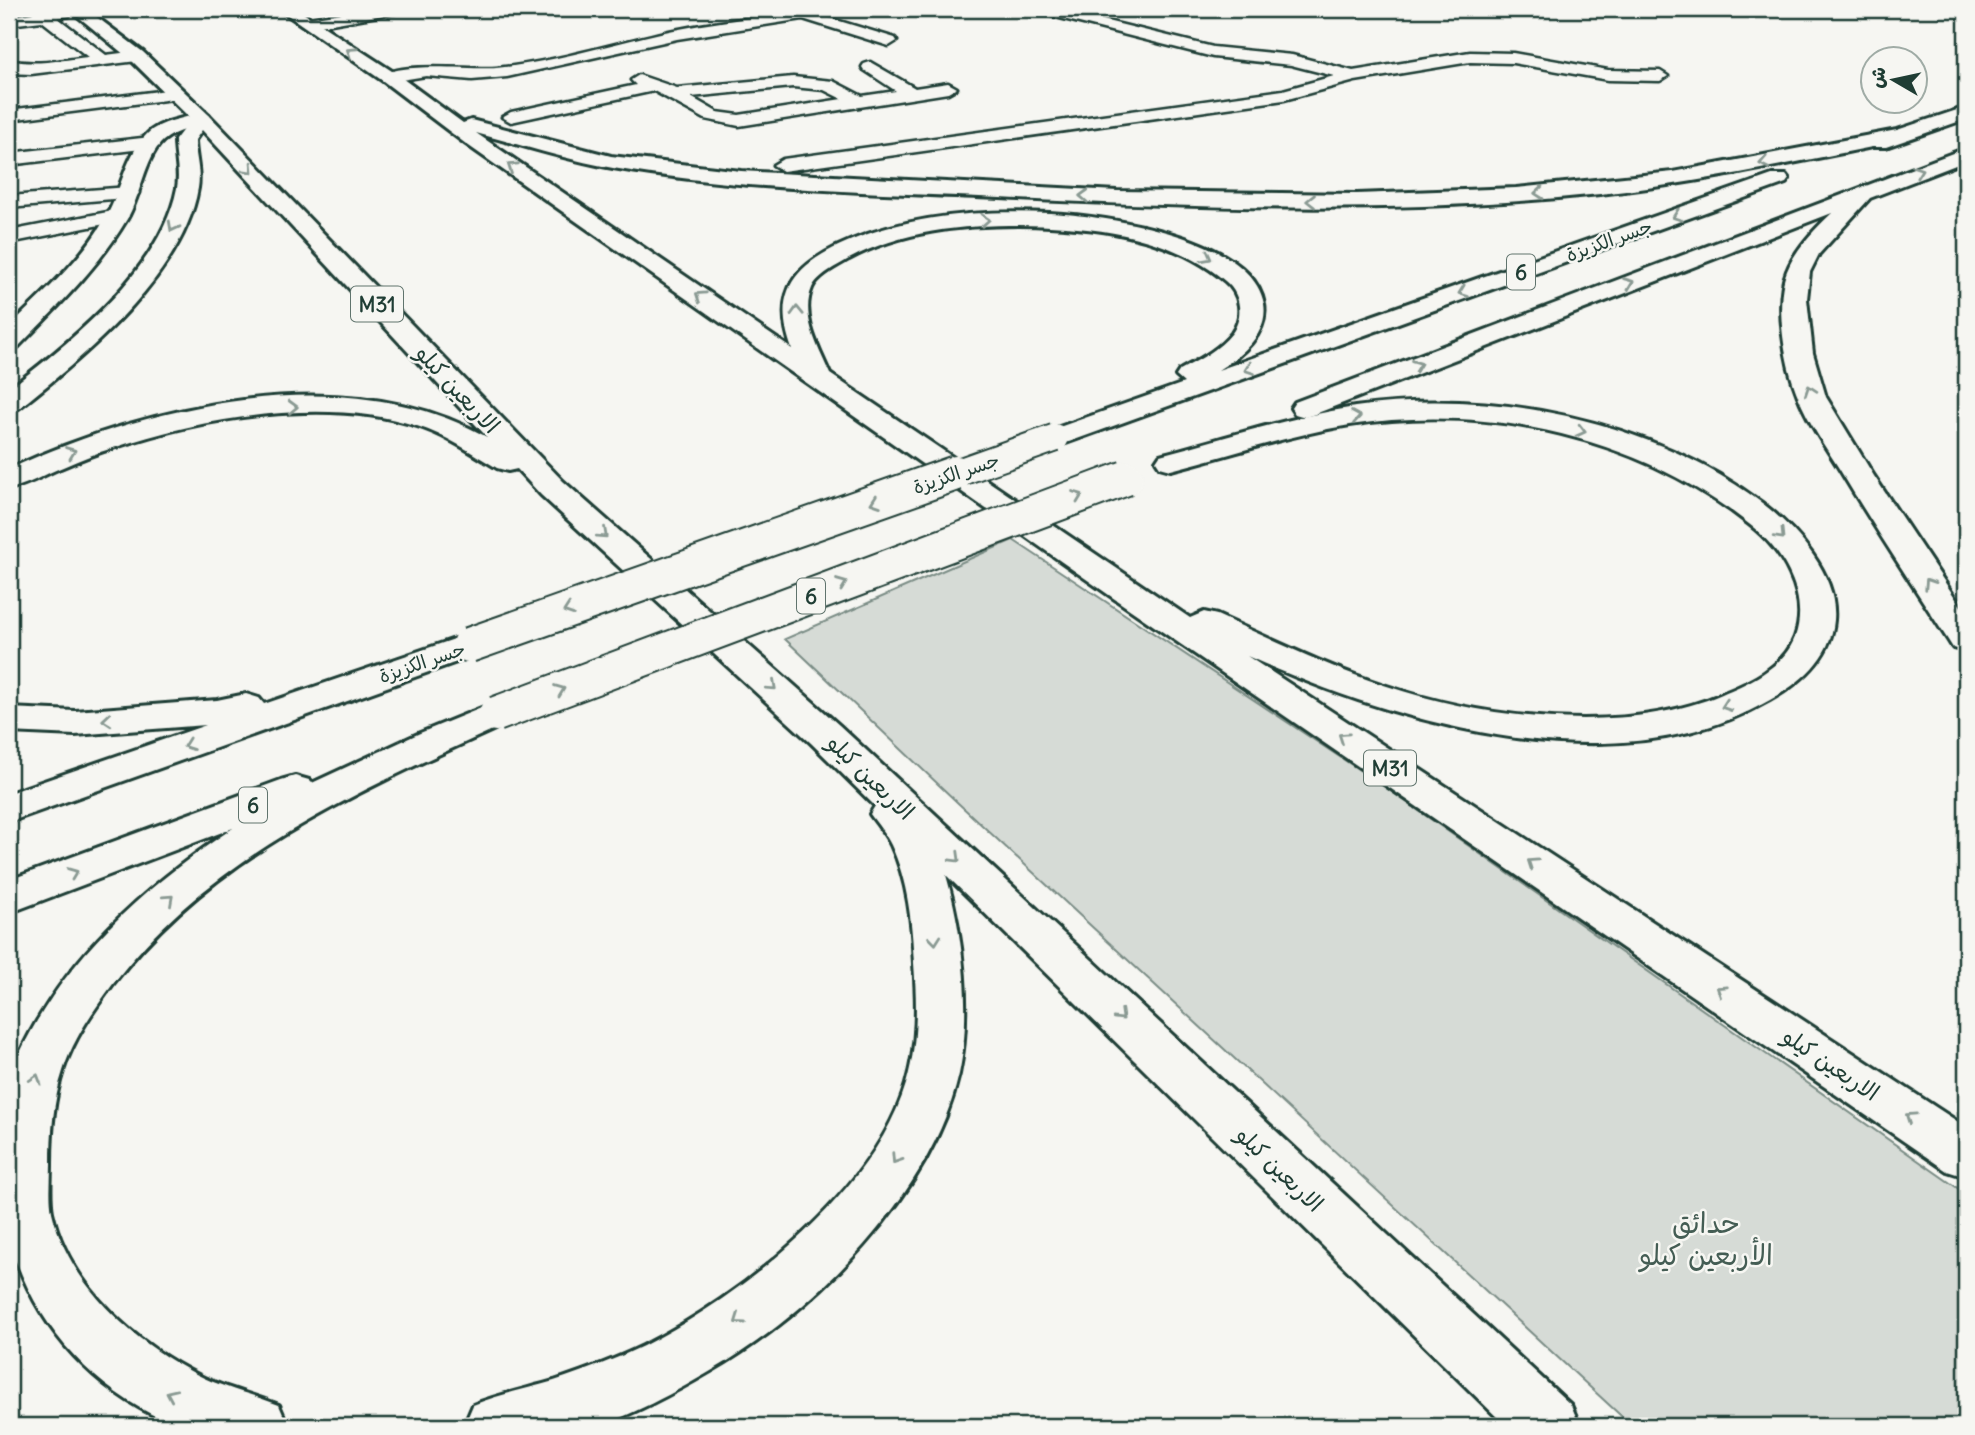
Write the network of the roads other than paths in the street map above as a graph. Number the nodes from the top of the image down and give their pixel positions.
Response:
1 (287, 9) edge
2 (395, 9) edge
3 (839, 9) edge
4 (1041, 9) edge
5 (78, 10) edge
6 (41, 12) edge
7 (808, 16) junction
8 (9, 21) edge
9 (308, 23) junction
10 (889, 41) dead end
11 (137, 56) junction
12 (102, 60) junction
13 (13, 68) edge
14 (870, 68) dead end
15 (1353, 75) junction
16 (1661, 76) dead end
17 (389, 77) junction
18 (948, 88) dead end
19 (175, 94) junction
20 (674, 94) junction
21 (912, 94) junction
22 (860, 103) junction
23 (1966, 114) edge
24 (9, 116) edge
25 (511, 117) dead end
26 (202, 119) junction
27 (446, 121) junction
28 (1903, 135) junction
29 (151, 143) junction
30 (1966, 154) edge
31 (9, 159) edge
32 (783, 165) dead end
33 (1870, 189) junction
34 (130, 193) junction
35 (9, 202) edge
36 (118, 216) junction
37 (9, 237) edge
38 (18, 326) edge
39 (9, 341) edge
40 (817, 376) junction
41 (9, 402) edge
42 (1139, 409) junction
43 (1171, 461) junction
44 (9, 480) edge
45 (552, 488) junction
46 (1121, 588) junction
47 (1966, 640) edge
48 (368, 681) junction
49 (496, 714) junction
50 (9, 720) edge
51 (825, 734) junction
52 (9, 808) edge
53 (9, 897) edge
54 (1966, 1155) edge
55 (257, 1426) edge
56 (495, 1426) edge
57 (1549, 1426) edge

1 - 9 main road, الاربعين كيلو
2 - 9 street
3 - 7 street
4 - 15 street
5 - 6 street
5 - 11 main road, الاربعين كيلو
6 - 8 street
6 - 12 street
7 - 10 street
7 - 17 street
17 -> 9 main road, الاربعين كيلو
11 - 12 street
11 - 19 main road, الاربعين كيلو
12 - 13 street
14 - 21 street
15 - 16 street
15 - 32 street
17 - 27 main road, الاربعين كيلو
18 - 21 street
19 - 24 street
19 - 26 main road, الاربعين كيلو
20 - 22 street
20 - 22 street
20 - 25 street
21 - 22 street
23 - 28 main road, 6
26 - 29 main road
26 -> 41 main road
26 -> 45 main road, الاربعين كيلو / M31
28 -> 27 main road
40 -> 27 main road, الاربعين كيلو / M31
28 -> 42 main road, جسر الكزيزة / 6
29 - 31 street
29 - 34 main road
33 -> 30 main road, 6
43 -> 33 main road, 6
47 -> 33 main road
34 - 35 street
34 - 36 main road
36 - 37 street
36 - 38 main road
38 - 39 main road
40 -> 42 main road
40 - 46 main road, الاربعين كيلو / M31
42 -> 48 main road, جسر الكزيزة / 6, bridge
43 -> 46 main road
49 -> 43 main road, 6, bridge
44 -> 45 main road
45 -> 51 main road, الاربعين كيلو / M31
54 -> 46 main road, الاربعين كيلو / M31
48 -> 50 main road
48 -> 52 main road, جسر الكزيزة / 6
53 -> 49 main road, 6
55 -> 49 main road
51 -> 56 main road
51 -> 57 main road, الاربعين كيلو / M31

